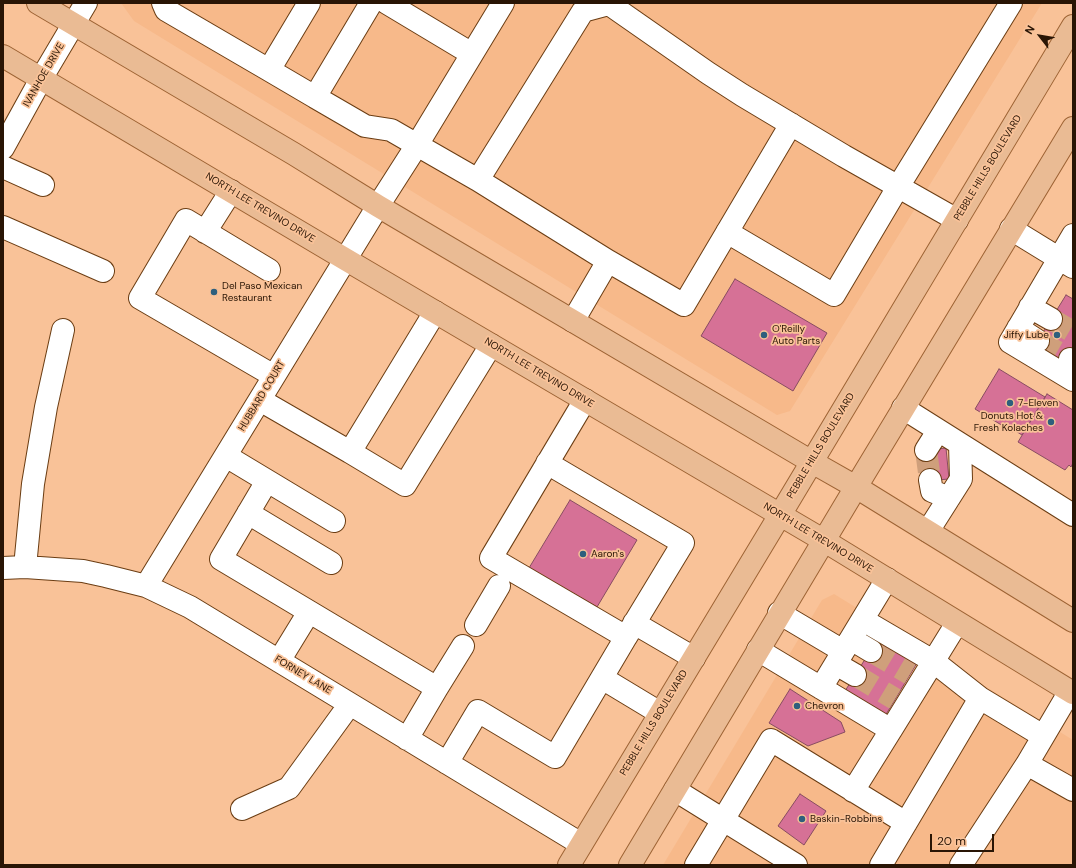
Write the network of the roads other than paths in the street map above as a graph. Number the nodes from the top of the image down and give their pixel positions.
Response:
1 (38, 3) edge
2 (86, 3) edge
3 (163, 3) edge
4 (309, 3) edge
5 (371, 3) edge
6 (387, 3) edge
7 (503, 3) edge
8 (1011, 3) edge
9 (609, 4) edge
10 (74, 24) junction
11 (1073, 26) edge
12 (472, 54) junction
13 (3, 56) edge
14 (269, 70) junction
15 (41, 79) junction
16 (315, 97) junction
17 (791, 124) junction
18 (1073, 128) edge
19 (417, 145) junction
20 (3, 148) edge
21 (1067, 152) edge
22 (3, 167) edge
23 (478, 180) junction
24 (43, 185) dead end
25 (898, 187) junction
26 (231, 191) junction
27 (378, 206) junction
28 (957, 220) junction
29 (3, 227) edge
30 (1011, 229) junction
31 (205, 232) junction
32 (727, 232) junction
33 (1073, 236) edge
34 (345, 259) junction
35 (608, 261) junction
36 (1066, 263) edge
37 (269, 270) dead end
38 (103, 272) dead end
39 (435, 312) junction
40 (572, 321) junction
41 (1021, 323) junction
42 (1045, 329) tunnel mouth
43 (63, 330) dead end
44 (491, 345) junction
45 (1072, 367) edge
46 (274, 376) junction
47 (260, 400) junction
48 (585, 400) junction
49 (903, 408) junction
50 (938, 431) junction
51 (960, 444) junction
52 (926, 450) tunnel mouth
53 (350, 452) junction
54 (226, 456) junction
55 (812, 462) junction
56 (547, 464) junction
57 (930, 480) tunnel mouth
58 (267, 481) junction
59 (856, 486) junction
60 (949, 498) junction
61 (248, 513) junction
62 (780, 515) junction
63 (1073, 515) edge
64 (334, 521) dead end
65 (928, 531) junction
66 (824, 540) junction
67 (331, 564) dead end
68 (25, 567) junction
69 (3, 568) edge
70 (887, 579) junction
71 (146, 586) junction
72 (499, 586) dead end
73 (309, 612) junction
74 (779, 614) junction
75 (863, 620) junction
76 (1073, 621) edge
77 (957, 622) junction
78 (476, 624) dead end
79 (630, 630) junction
80 (462, 646) dead end
81 (758, 650) junction
82 (844, 651) junction
83 (871, 651) tunnel mouth
84 (694, 658) junction
85 (279, 661) junction
86 (933, 661) junction
87 (855, 675) tunnel mouth
88 (602, 678) junction
89 (437, 688) junction
90 (820, 688) junction
91 (1071, 692) edge
92 (980, 698) junction
93 (350, 704) junction
94 (660, 713) junction
95 (890, 730) junction
96 (1043, 736) junction
97 (408, 739) junction
98 (447, 763) junction
99 (1027, 764) junction
100 (674, 790) junction
101 (1073, 790) edge
102 (853, 791) junction
103 (242, 809) dead end
104 (723, 820) junction
105 (906, 823) junction
106 (581, 844) junction
107 (569, 865) edge
108 (630, 865) edge
109 (696, 865) edge
110 (796, 865) edge
111 (881, 865) edge
112 (961, 865) edge

1 - 10 main road
2 - 10 street, IVANHOE DRIVE
3 - 14 street
4 - 14 street
5 - 16 street
6 - 12 street
7 - 12 street, HUBBARD COURT
8 - 25 street
9 - 17 street
9 - 23 street
10 - 15 street, IVANHOE DRIVE
10 - 27 main road
11 - 28 main road, PEBBLE HILLS BOULEVARD
12 - 19 street, HUBBARD COURT
13 - 15 main road, NORTH LEE TREVINO DRIVE
14 - 16 street
15 - 20 street, IVANHOE DRIVE
15 - 26 main road, NORTH LEE TREVINO DRIVE
16 - 19 street
17 - 25 street
17 - 32 street
18 - 21 main road
19 - 23 street
19 - 27 street, HUBBARD COURT
21 - 30 main road
22 - 24 street
23 - 35 street
25 - 28 street
25 - 32 street
26 - 31 street
26 - 34 main road, NORTH LEE TREVINO DRIVE
27 - 34 street, HUBBARD COURT
27 - 40 main road
28 - 55 main road, PEBBLE HILLS BOULEVARD
29 - 38 street
30 - 36 street
30 - 49 main road
31 - 37 street
31 - 46 street
32 - 35 street
33 - 36 street
34 - 39 main road, NORTH LEE TREVINO DRIVE
34 - 46 street, HUBBARD COURT
35 - 40 street
36 - 41 street
39 - 44 main road, NORTH LEE TREVINO DRIVE
39 - 53 street
40 - 55 main road
41 - 42 street
41 - 45 street
43 - 68 street
44 - 48 main road, NORTH LEE TREVINO DRIVE
44 - 53 street
46 - 47 street, HUBBARD COURT
47 - 53 street
47 - 54 street, HUBBARD COURT
48 - 56 street
48 - 62 main road, NORTH LEE TREVINO DRIVE
49 - 50 street
49 - 59 main road
50 - 51 street
50 - 52 street
51 - 60 street
51 - 63 street
54 - 58 street
54 - 71 street, HUBBARD COURT
55 - 59 main road
55 - 62 main road, PEBBLE HILLS BOULEVARD
56 - 79 street
56 - 79 street
57 - 60 street
58 - 61 street
58 - 64 street
59 - 65 main road
59 - 66 main road
60 - 65 street
61 - 67 street
61 - 73 street
62 - 66 main road, NORTH LEE TREVINO DRIVE
62 - 84 main road, PEBBLE HILLS BOULEVARD
65 - 76 main road
66 - 70 main road, NORTH LEE TREVINO DRIVE
66 - 74 main road
68 - 69 street, FORNEY LANE
68 - 71 street, FORNEY LANE
70 - 75 street
70 - 77 main road, NORTH LEE TREVINO DRIVE
71 - 85 street, FORNEY LANE
72 - 78 street
73 - 85 street
73 - 89 street
74 - 81 main road
74 - 82 street
75 - 82 street
75 - 86 street
77 - 86 street
77 - 91 main road, NORTH LEE TREVINO DRIVE
79 - 84 street
79 - 88 street
80 - 89 street
81 - 90 street
81 - 100 main road
82 - 83 street
82 - 87 street
82 - 90 street
84 - 94 main road, PEBBLE HILLS BOULEVARD
85 - 93 street, FORNEY LANE
86 - 92 street
86 - 95 street
88 - 94 street
88 - 98 street
89 - 97 street
90 - 95 street
91 - 96 street
92 - 96 street
92 - 105 street
93 - 97 street, FORNEY LANE
93 - 103 street
94 - 106 main road, PEBBLE HILLS BOULEVARD
95 - 102 street
96 - 99 street
97 - 98 street, FORNEY LANE
98 - 106 street, FORNEY LANE
99 - 101 street
99 - 112 street
100 - 104 street
100 - 108 main road
102 - 104 street
102 - 105 street
104 - 109 street
104 - 110 street
105 - 111 street
106 - 107 main road, PEBBLE HILLS BOULEVARD

